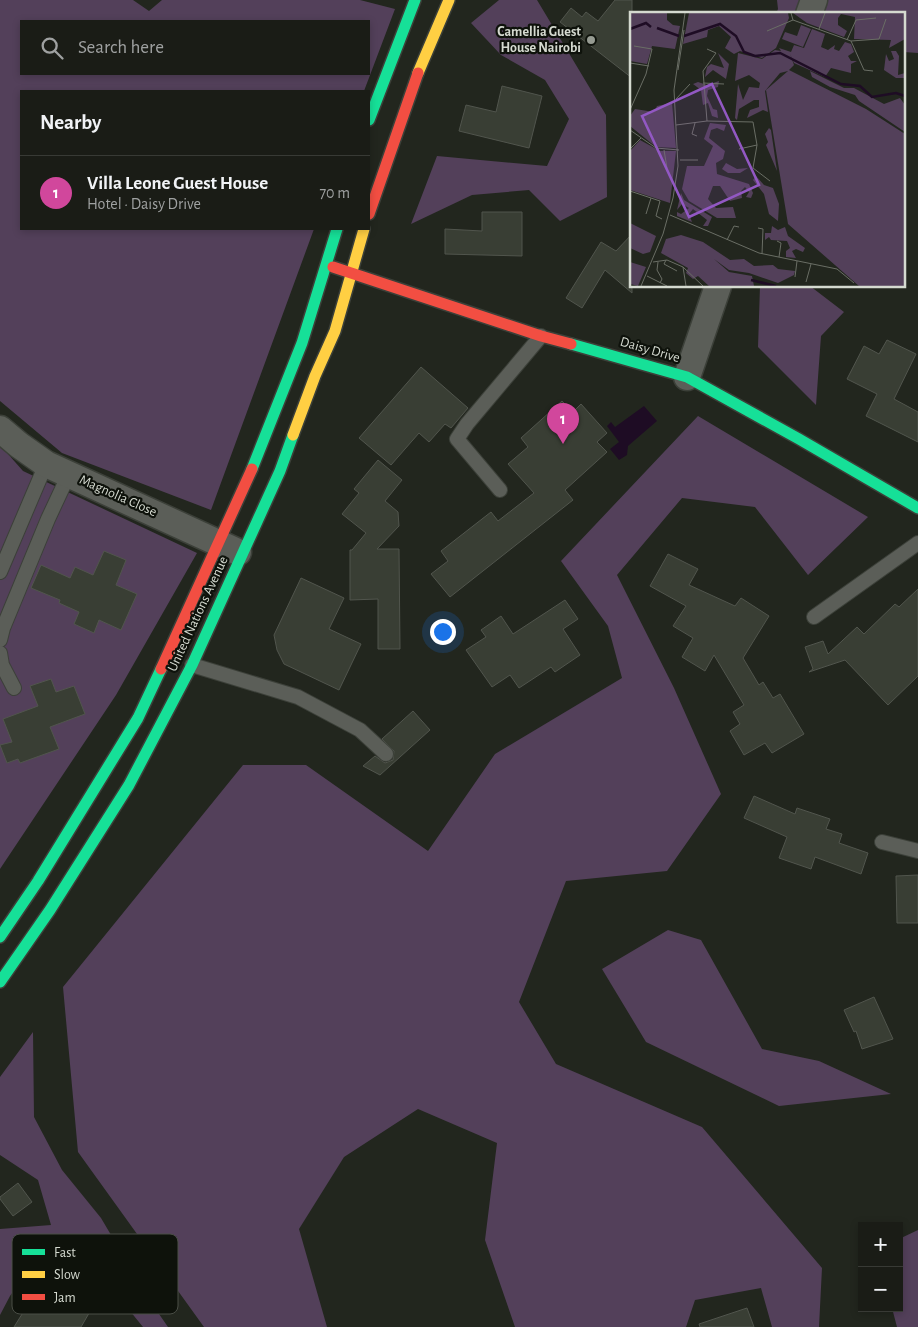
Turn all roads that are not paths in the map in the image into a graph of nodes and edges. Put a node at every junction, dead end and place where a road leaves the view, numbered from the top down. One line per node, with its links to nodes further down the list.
1 (415, 0): 5 (street)
2 (449, 0): 6 (street)
3 (814, 0): 4 (street)
4 (810, 12)
5 (370, 117)
6 (370, 211)
7 (337, 230): 9 (street, United Nations Avenue)
8 (364, 230): 10 (street, United Nations Avenue)
9 (326, 266): 10 (street, Daisy Drive); 18 (street, United Nations Avenue)
10 (351, 272): 12 (street, Daisy Drive); 20 (street, United Nations Avenue)
11 (717, 288): 13 (street)
12 (541, 336): 13 (street, Daisy Drive); 16 (lane)
13 (687, 377): 17 (street, Daisy Drive)
14 (0, 429): 15 (street, Magnolia Close)
15 (58, 469): 18 (street, Magnolia Close); 21 (lane); 23 (lane)
16 (500, 490)
17 (918, 508)
18 (219, 543): 20 (street, Magnolia Close); 30 (street, United Nations Avenue)
19 (918, 543): 22 (lane)
20 (242, 554): 25 (street, United Nations Avenue)
21 (0, 572)
22 (814, 617)
23 (0, 640)
24 (0, 653): 26 (lane)
25 (192, 665): 27 (lane); 31 (street, United Nations Avenue)
26 (14, 688)
27 (386, 754)
28 (882, 842): 29 (lane)
29 (918, 851)
30 (0, 937)
31 (0, 982)

